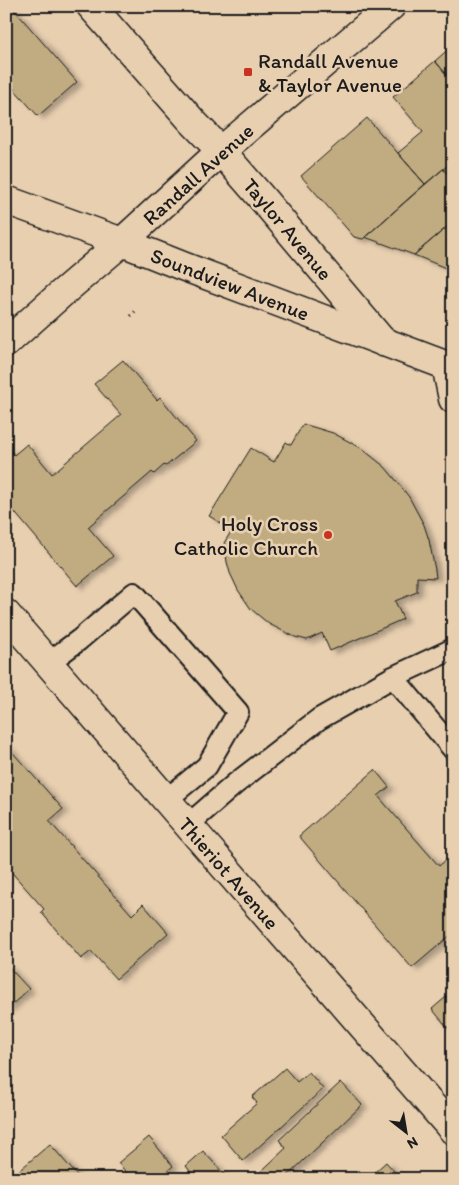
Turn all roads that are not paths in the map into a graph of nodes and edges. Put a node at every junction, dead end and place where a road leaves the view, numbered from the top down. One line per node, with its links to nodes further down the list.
1 (91, 6): 3 (street, Taylor Avenue)
2 (391, 6): 3 (street, Randall Avenue)
3 (221, 151): 5 (street, Randall Avenue); 6 (street, Taylor Avenue)
4 (6, 200): 5 (street, Soundview Avenue)
5 (122, 242): 6 (street, Soundview Avenue); 7 (street, Randall Avenue)
6 (383, 342): 8 (street, Soundview Avenue)
7 (6, 343)
8 (449, 366): 9 (street)
9 (453, 399)
10 (6, 614): 12 (street, Thieriot Avenue)
11 (453, 649): 13 (lane)
12 (48, 663): 15 (street, Thieriot Avenue); 15 (lane)
13 (393, 677): 14 (lane); 16 (lane)
14 (453, 749)
15 (166, 800): 16 (street, Thieriot Avenue)
16 (188, 825): 17 (street, Thieriot Avenue)
17 (453, 1130)

